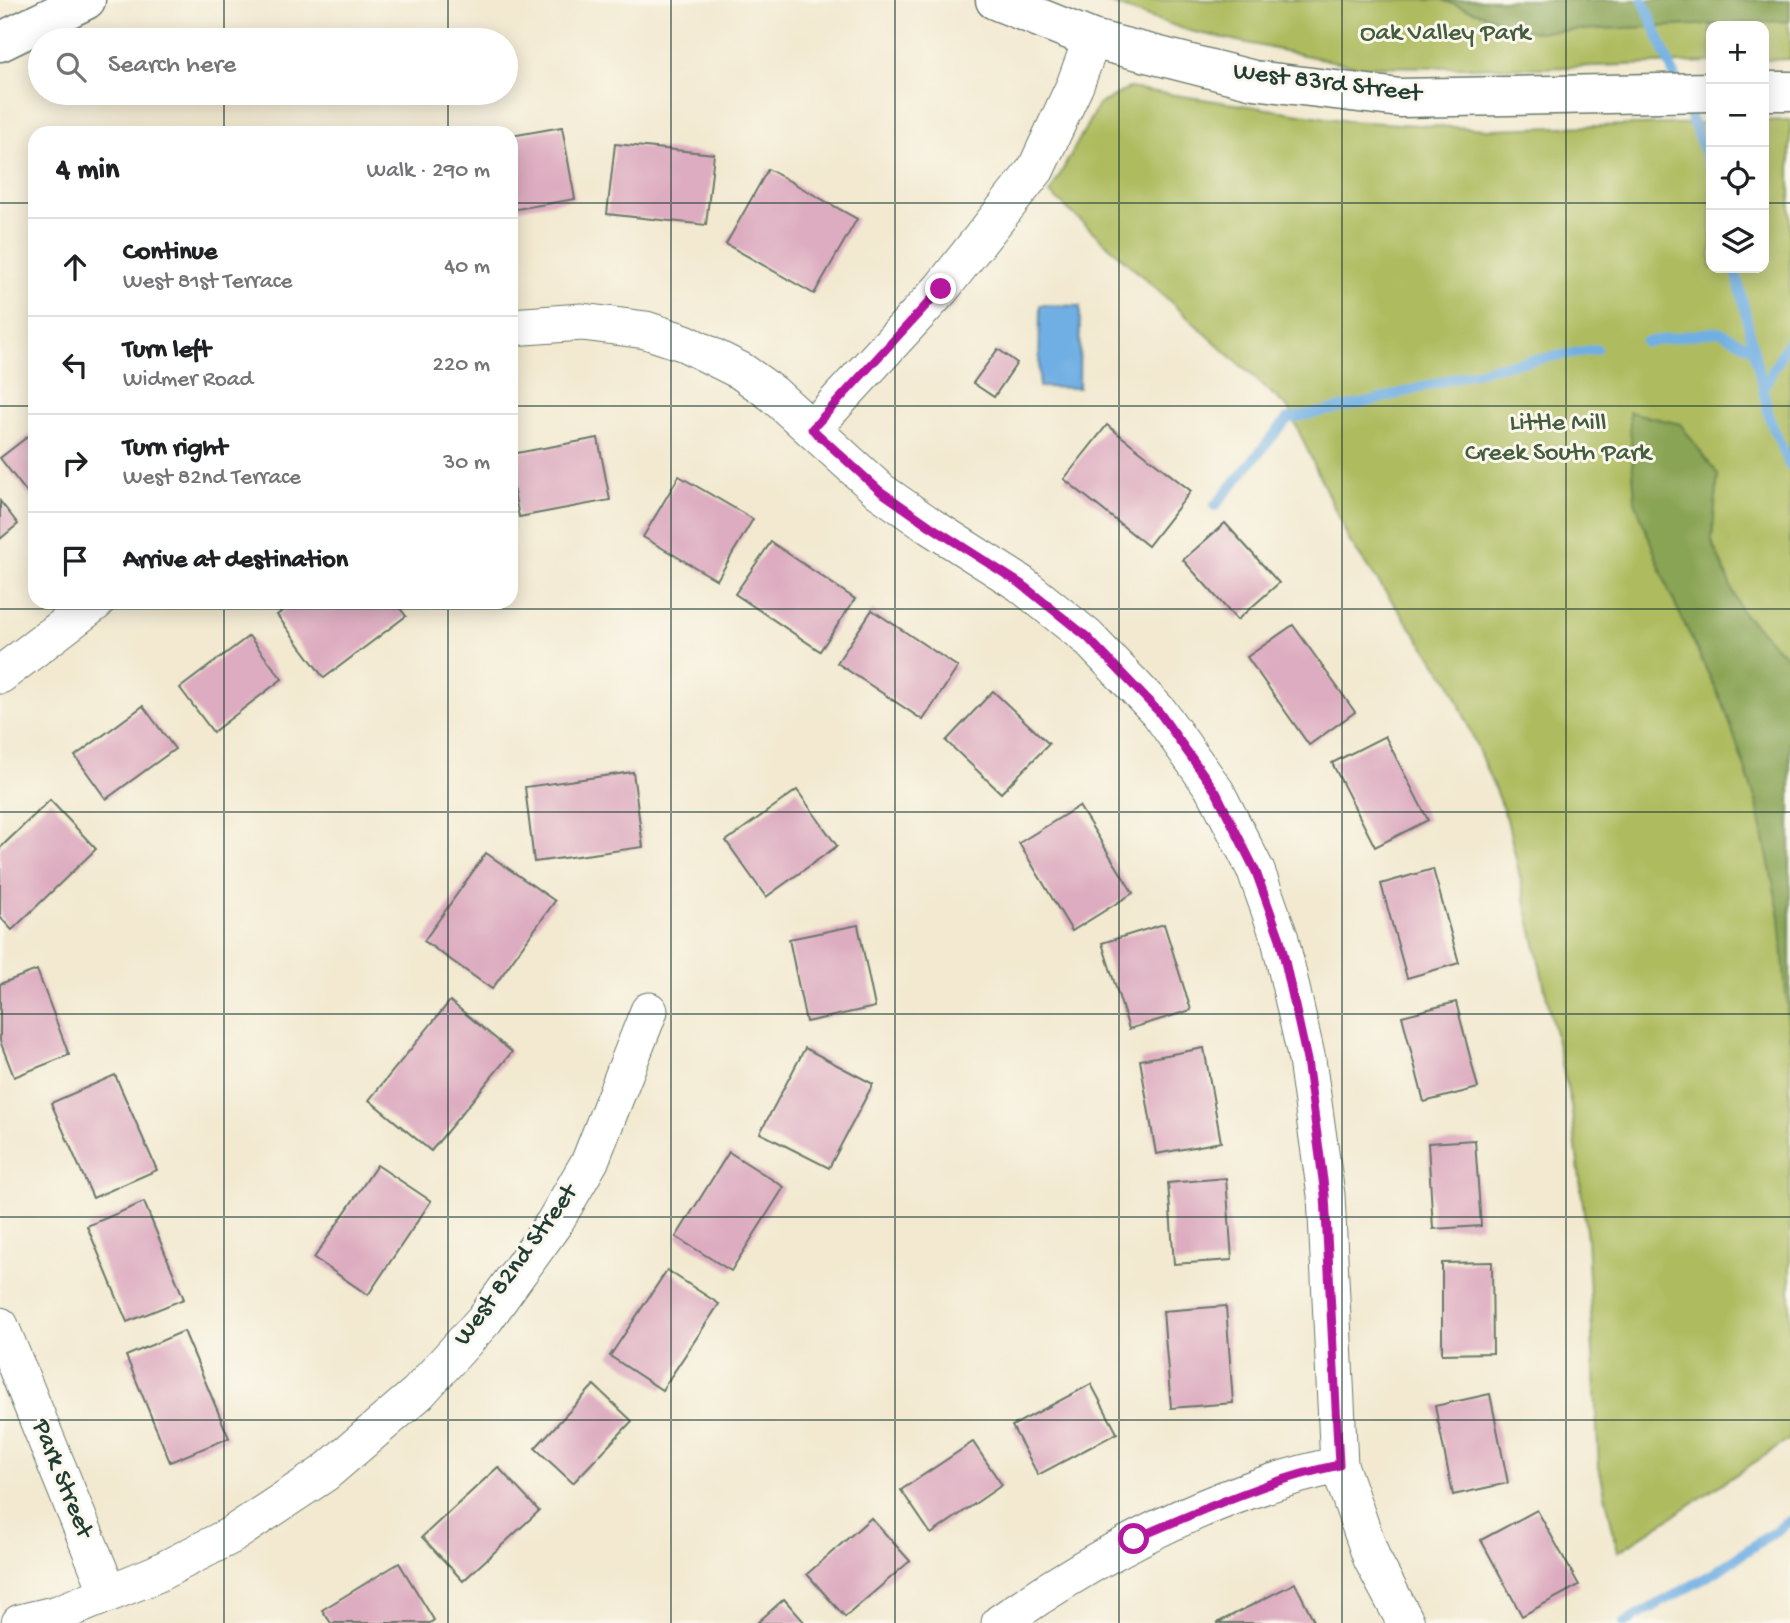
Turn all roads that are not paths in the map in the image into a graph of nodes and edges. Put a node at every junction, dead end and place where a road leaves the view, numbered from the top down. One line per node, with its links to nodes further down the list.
1 (86, 0): 4 (street)
2 (995, 0): 5 (street, West 83rd Street)
3 (28, 28): 6 (street)
4 (29, 28)
5 (1091, 39): 9 (street, West 83rd Street); 11 (street)
6 (0, 42)
7 (1769, 91): 8 (street)
8 (1790, 91)
9 (1706, 92)
10 (518, 327): 11 (street)
11 (812, 429): 16 (street)
12 (87, 609): 13 (street)
13 (0, 676)
14 (649, 1011): 17 (street, West 82nd Street)
15 (0, 1326): 17 (street, Park Street)
16 (1339, 1465): 19 (street); 20 (street)
17 (108, 1592): 18 (street, West 82nd Street)
18 (20, 1623)
19 (1000, 1623)
20 (1406, 1623)

